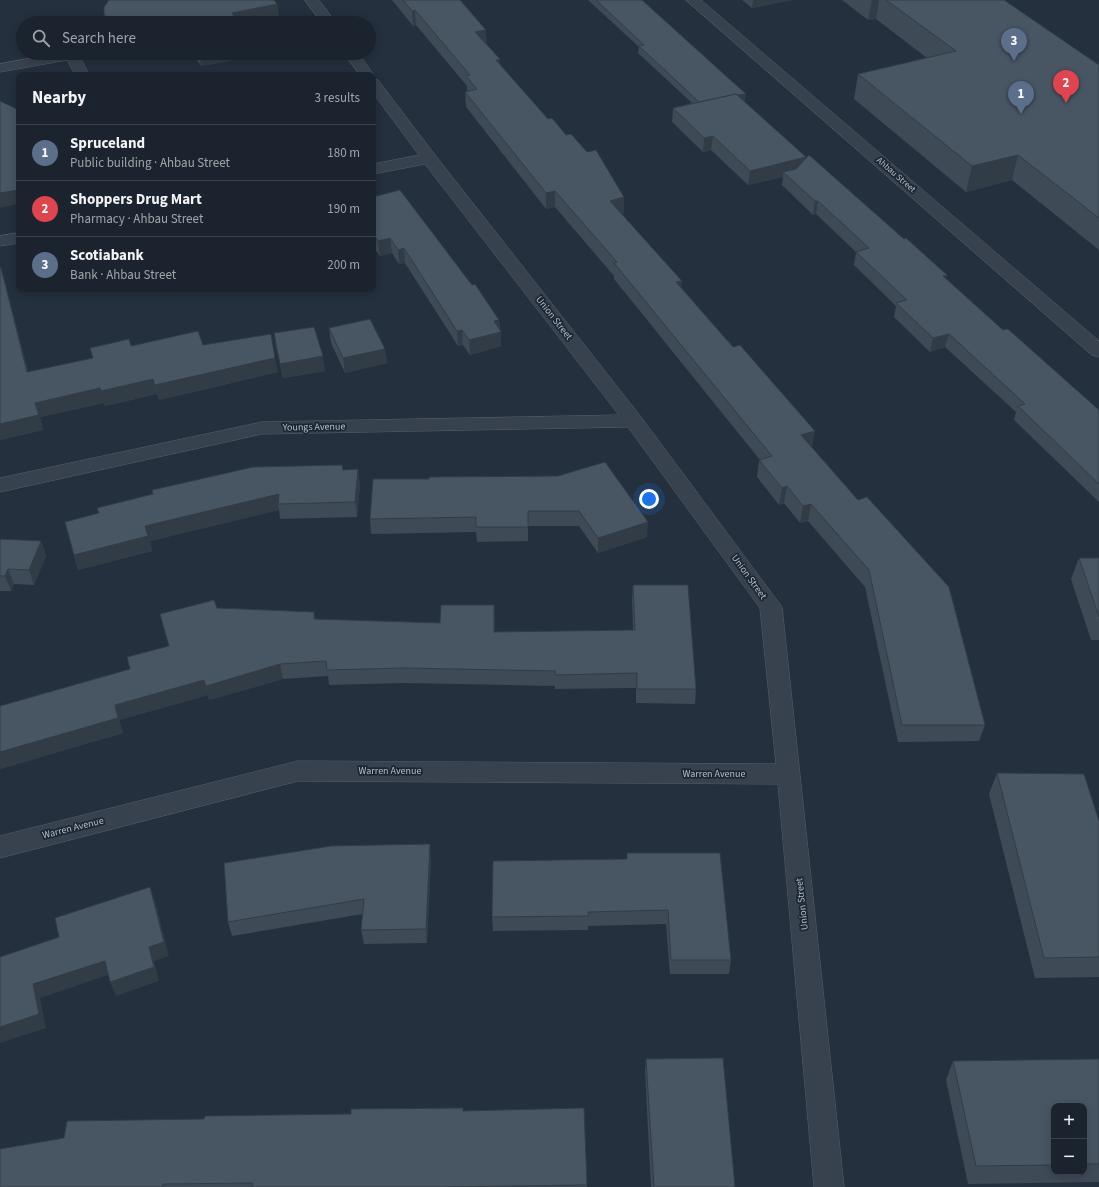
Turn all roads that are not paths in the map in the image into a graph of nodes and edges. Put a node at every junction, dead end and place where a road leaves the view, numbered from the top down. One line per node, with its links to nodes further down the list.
1 (312, 0): 3 (street)
2 (693, 0): 15 (street, Ahbau Street)
3 (324, 16)
4 (41, 60): 7 (street)
5 (75, 60): 8 (street)
6 (356, 60): 9 (street)
7 (0, 68)
8 (81, 72)
9 (365, 72)
10 (376, 86): 11 (street, Union Street)
11 (429, 158): 12 (street); 16 (street, Union Street)
12 (376, 168)
13 (16, 238): 14 (street)
14 (0, 241)
15 (1099, 351)
16 (634, 421): 17 (street, Youngs Avenue); 18 (street, Union Street)
17 (0, 485)
18 (789, 774): 19 (street, Warren Avenue); 20 (street, Union Street)
19 (0, 847)
20 (830, 1187)

